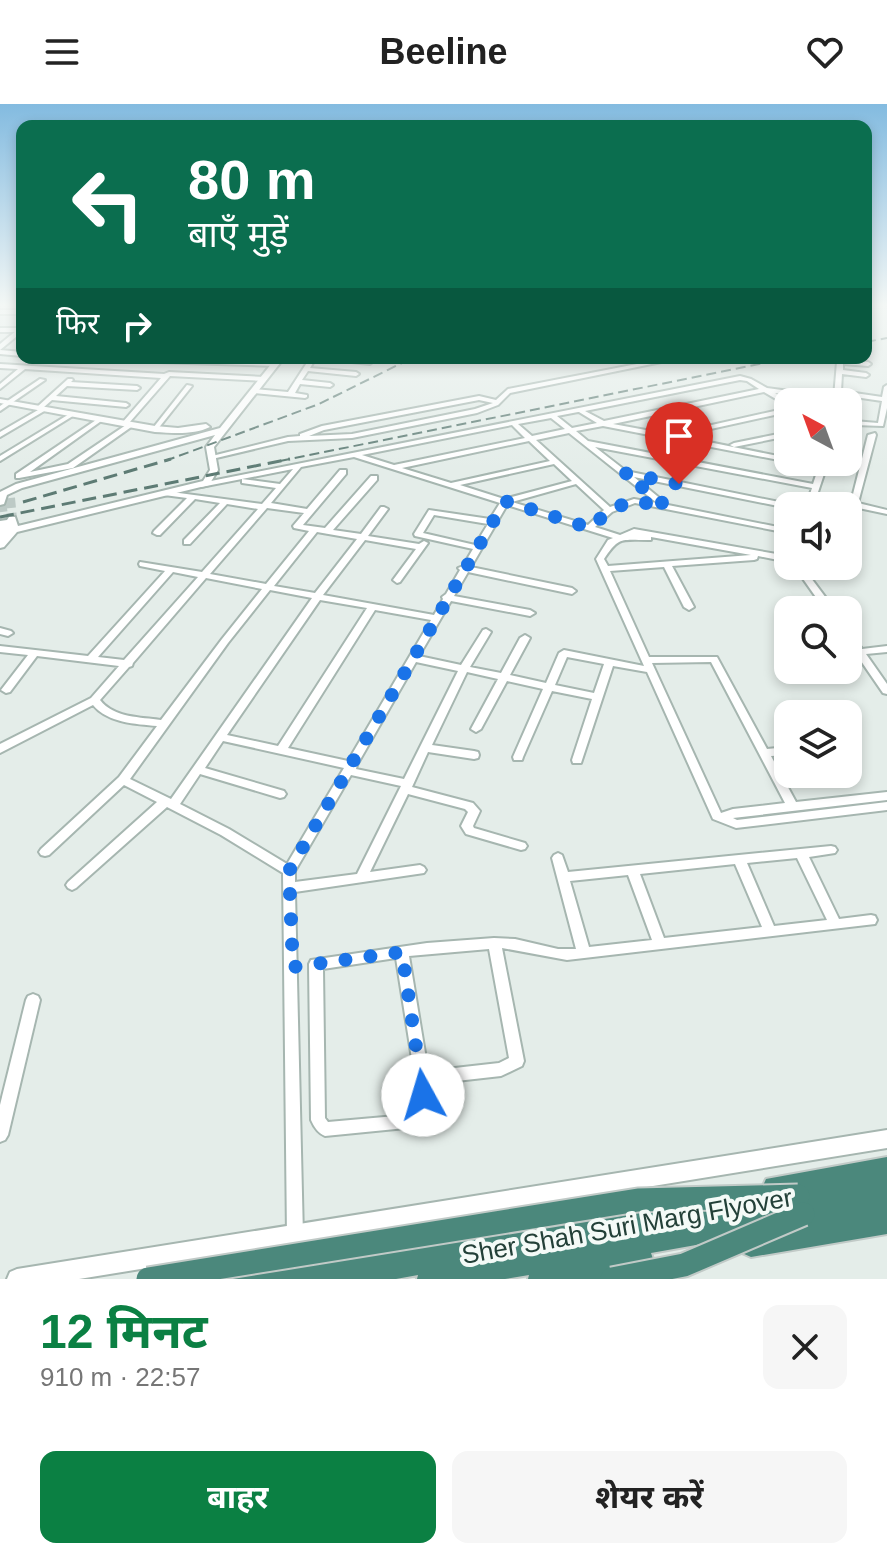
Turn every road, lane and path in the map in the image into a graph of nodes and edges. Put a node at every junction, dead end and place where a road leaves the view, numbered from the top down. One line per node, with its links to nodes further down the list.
1 (177, 364): 14 (street)
2 (276, 364): 16 (street)
3 (309, 364): 9 (street)
4 (339, 364): 11 (street)
5 (647, 364): 36 (street)
6 (842, 364): 12 (street)
7 (0, 366): 8 (street)
8 (24, 367): 10 (street); 22 (street)
9 (306, 369): 11 (street); 18 (street)
10 (88, 371): 14 (street); 19 (street)
11 (335, 372): 13 (street)
12 (841, 372): 15 (street); 24 (street)
13 (356, 374)
14 (168, 375): 16 (street); 46 (street)
15 (866, 375)
16 (264, 379): 27 (street)
17 (42, 380): 35 (street)
18 (298, 382): 20 (street); 29 (street)
19 (67, 384): 23 (street); 32 (street)
20 (330, 385)
21 (189, 386): 50 (street)
22 (0, 387)
23 (137, 388)
24 (839, 388)
25 (887, 388): 34 (street)
26 (765, 390): 28 (street); 31 (street); 40 (street); 47 (street)
27 (254, 391): 29 (street); 51 (street)
28 (774, 391)
29 (290, 395): 30 (street)
30 (305, 396)
31 (774, 397)
32 (51, 398): 37 (street); 38 (street)
33 (862, 399): 34 (street)
34 (885, 399): 45 (street)
35 (5, 402): 38 (street); 39 (street)
36 (498, 402): 57 (street); 57 (street)
37 (126, 405)
38 (41, 408): 42 (street); 53 (street)
39 (0, 409)
40 (581, 411): 43 (street); 47 (street)
41 (774, 411): 55 (street)
42 (73, 414): 44 (street); 64 (street)
43 (554, 417): 49 (street); 52 (street)
44 (101, 419): 46 (street); 46 (street)
45 (884, 423): 48 (street)
46 (129, 424): 50 (street)
47 (604, 424): 52 (street); 55 (street)
48 (862, 424)
49 (515, 425): 58 (street); 61 (street)
50 (155, 429): 51 (street)
51 (224, 429): 62 (street); 81 (street)
52 (572, 430): 58 (street); 59 (street)
53 (0, 435)
54 (872, 435): 78 (street)
55 (670, 437): 60 (street)
56 (774, 437): 60 (street)
57 (298, 439): 62 (street)
58 (531, 440): 65 (street); 66 (street)
59 (588, 443): 69 (street); 77 (street)
60 (728, 446): 63 (street)
61 (355, 456): 66 (street); 67 (street)
62 (212, 457): 74 (street)
63 (774, 457)
64 (0, 459)
65 (554, 462): 73 (street); 75 (street)
66 (395, 467): 75 (street)
67 (298, 468): 72 (street); 76 (street)
68 (343, 472): 90 (street)
69 (624, 473): 84 (street); 86 (street)
70 (819, 476): 77 (street)
71 (374, 478): 97 (street)
72 (236, 479): 74 (street); 76 (street)
73 (576, 482): 83 (street); 89 (street)
74 (201, 485): 79 (street)
75 (449, 485): 83 (street)
76 (282, 487): 85 (street)
77 (815, 492)
78 (857, 492)
79 (167, 493): 80 (street); 93 (street)
80 (193, 497): 82 (street); 98 (street)
81 (5, 500)
82 (226, 501): 85 (street); 102 (street)
83 (505, 501): 92 (street); 94 (street)
84 (774, 503)
85 (265, 506): 90 (street); 113 (street)
86 (666, 506): 89 (street); 95 (street)
87 (862, 507): 91 (street)
88 (384, 509): 100 (street)
89 (609, 510): 94 (street)
90 (307, 511): 96 (street)
91 (887, 512)
92 (491, 522): 101 (street); 105 (street)
93 (7, 527): 103 (street)
94 (590, 528): 99 (street)
95 (774, 528)
96 (314, 530): 97 (street); 115 (street)
97 (327, 531): 100 (street)
98 (157, 533)
99 (618, 537): 106 (street); 112 (street)
100 (363, 538): 104 (street); 117 (street)
101 (427, 538): 104 (street); 105 (street)
102 (187, 542)
103 (0, 545)
104 (421, 547): 114 (street)
105 (475, 547): 110 (street)
106 (766, 555): 107 (street); 109 (street)
107 (774, 556)
108 (143, 564): 111 (street)
109 (667, 565): 112 (street); 120 (street)
110 (462, 568): 116 (street); 118 (street)
111 (171, 569): 113 (street); 130 (street)
112 (605, 569): 134 (street)
113 (204, 575): 115 (street); 133 (street)
114 (397, 580)
115 (267, 586): 117 (street); 142 (street)
116 (572, 591)
117 (318, 596): 119 (street); 144 (street)
118 (446, 597): 121 (street); 122 (street)
119 (372, 607): 122 (street); 147 (street)
120 (689, 607)
121 (530, 613)
122 (434, 618): 131 (street)
123 (486, 632): 135 (street)
124 (525, 638): 136 (street)
125 (0, 649): 128 (street)
126 (887, 649): 127 (street)
127 (862, 652)
128 (34, 654): 130 (street); 138 (street)
129 (862, 655): 139 (street)
130 (92, 658): 133 (street)
131 (413, 658): 135 (street); 153 (street)
132 (610, 661): 134 (street); 137 (street); 140 (street)
133 (129, 664): 141 (street)
134 (648, 665): 149 (street); 162 (street)
135 (464, 668): 136 (street); 145 (street)
136 (504, 677): 137 (street); 143 (street)
137 (548, 687): 140 (street); 151 (street)
138 (6, 690)
139 (887, 691)
140 (598, 697): 152 (street)
141 (95, 700): 142 (street); 146 (street)
142 (164, 724): 155 (street)
143 (476, 729)
144 (221, 737): 147 (street); 154 (street)
145 (425, 748): 150 (street); 156 (street)
146 (0, 749)
147 (281, 750): 153 (street)
148 (774, 752): 149 (street)
149 (765, 753): 161 (street)
150 (474, 755)
151 (518, 757)
152 (577, 760)
153 (350, 768): 156 (street); 171 (street)
154 (200, 770): 157 (street); 159 (street)
155 (123, 780): 159 (street); 165 (street)
156 (406, 786): 163 (street); 172 (street)
157 (280, 794)
158 (887, 796): 161 (street)
159 (169, 803): 171 (street); 174 (street)
160 (887, 806): 162 (street)
161 (793, 807): 162 (street)
162 (723, 819)
163 (521, 846)
164 (831, 850): 166 (street)
165 (45, 852)
166 (801, 853): 168 (street); 177 (street)
167 (558, 858): 173 (street)
168 (739, 859): 170 (street); 178 (street)
169 (420, 870): 172 (street)
170 (632, 870): 173 (street); 180 (street)
171 (289, 871): 175 (street)
172 (362, 877): 175 (street)
173 (565, 877): 182 (street)
174 (72, 885)
175 (290, 888): 184 (street)
176 (871, 920): 177 (street)
177 (835, 923): 178 (street)
178 (770, 931): 180 (street)
179 (494, 943): 181 (street); 182 (street); 186 (street)
180 (660, 944): 182 (street)
181 (402, 952): 183 (street); 186 (street)
182 (584, 953)
183 (316, 964): 184 (street); 186 (street)
184 (293, 967): 194 (street)
185 (33, 1000): 187 (street)
186 (422, 1078)
187 (0, 1135)
188 (887, 1139): 194 (street)
189 (887, 1169): 195 (highway)
190 (887, 1181): 192 (highway, Sher Shah Suri Marg Flyover)
191 (887, 1199): 192 (highway, Sher Shah Suri Marg Flyover)
192 (800, 1205): 197 (highway, bridge); 199 (highway, Sher Shah Suri Marg Flyover, bridge); 200 (highway, Sher Shah Suri Marg Flyover, bridge); 202 (highway, bridge)
193 (887, 1221): 201 (highway)
194 (295, 1235): 195 (street); 196 (street)
195 (295, 1273): 198 (highway)
196 (17, 1279)
197 (148, 1279)
198 (225, 1279)
199 (320, 1279)
200 (430, 1279)
201 (541, 1279)
202 (612, 1279)

